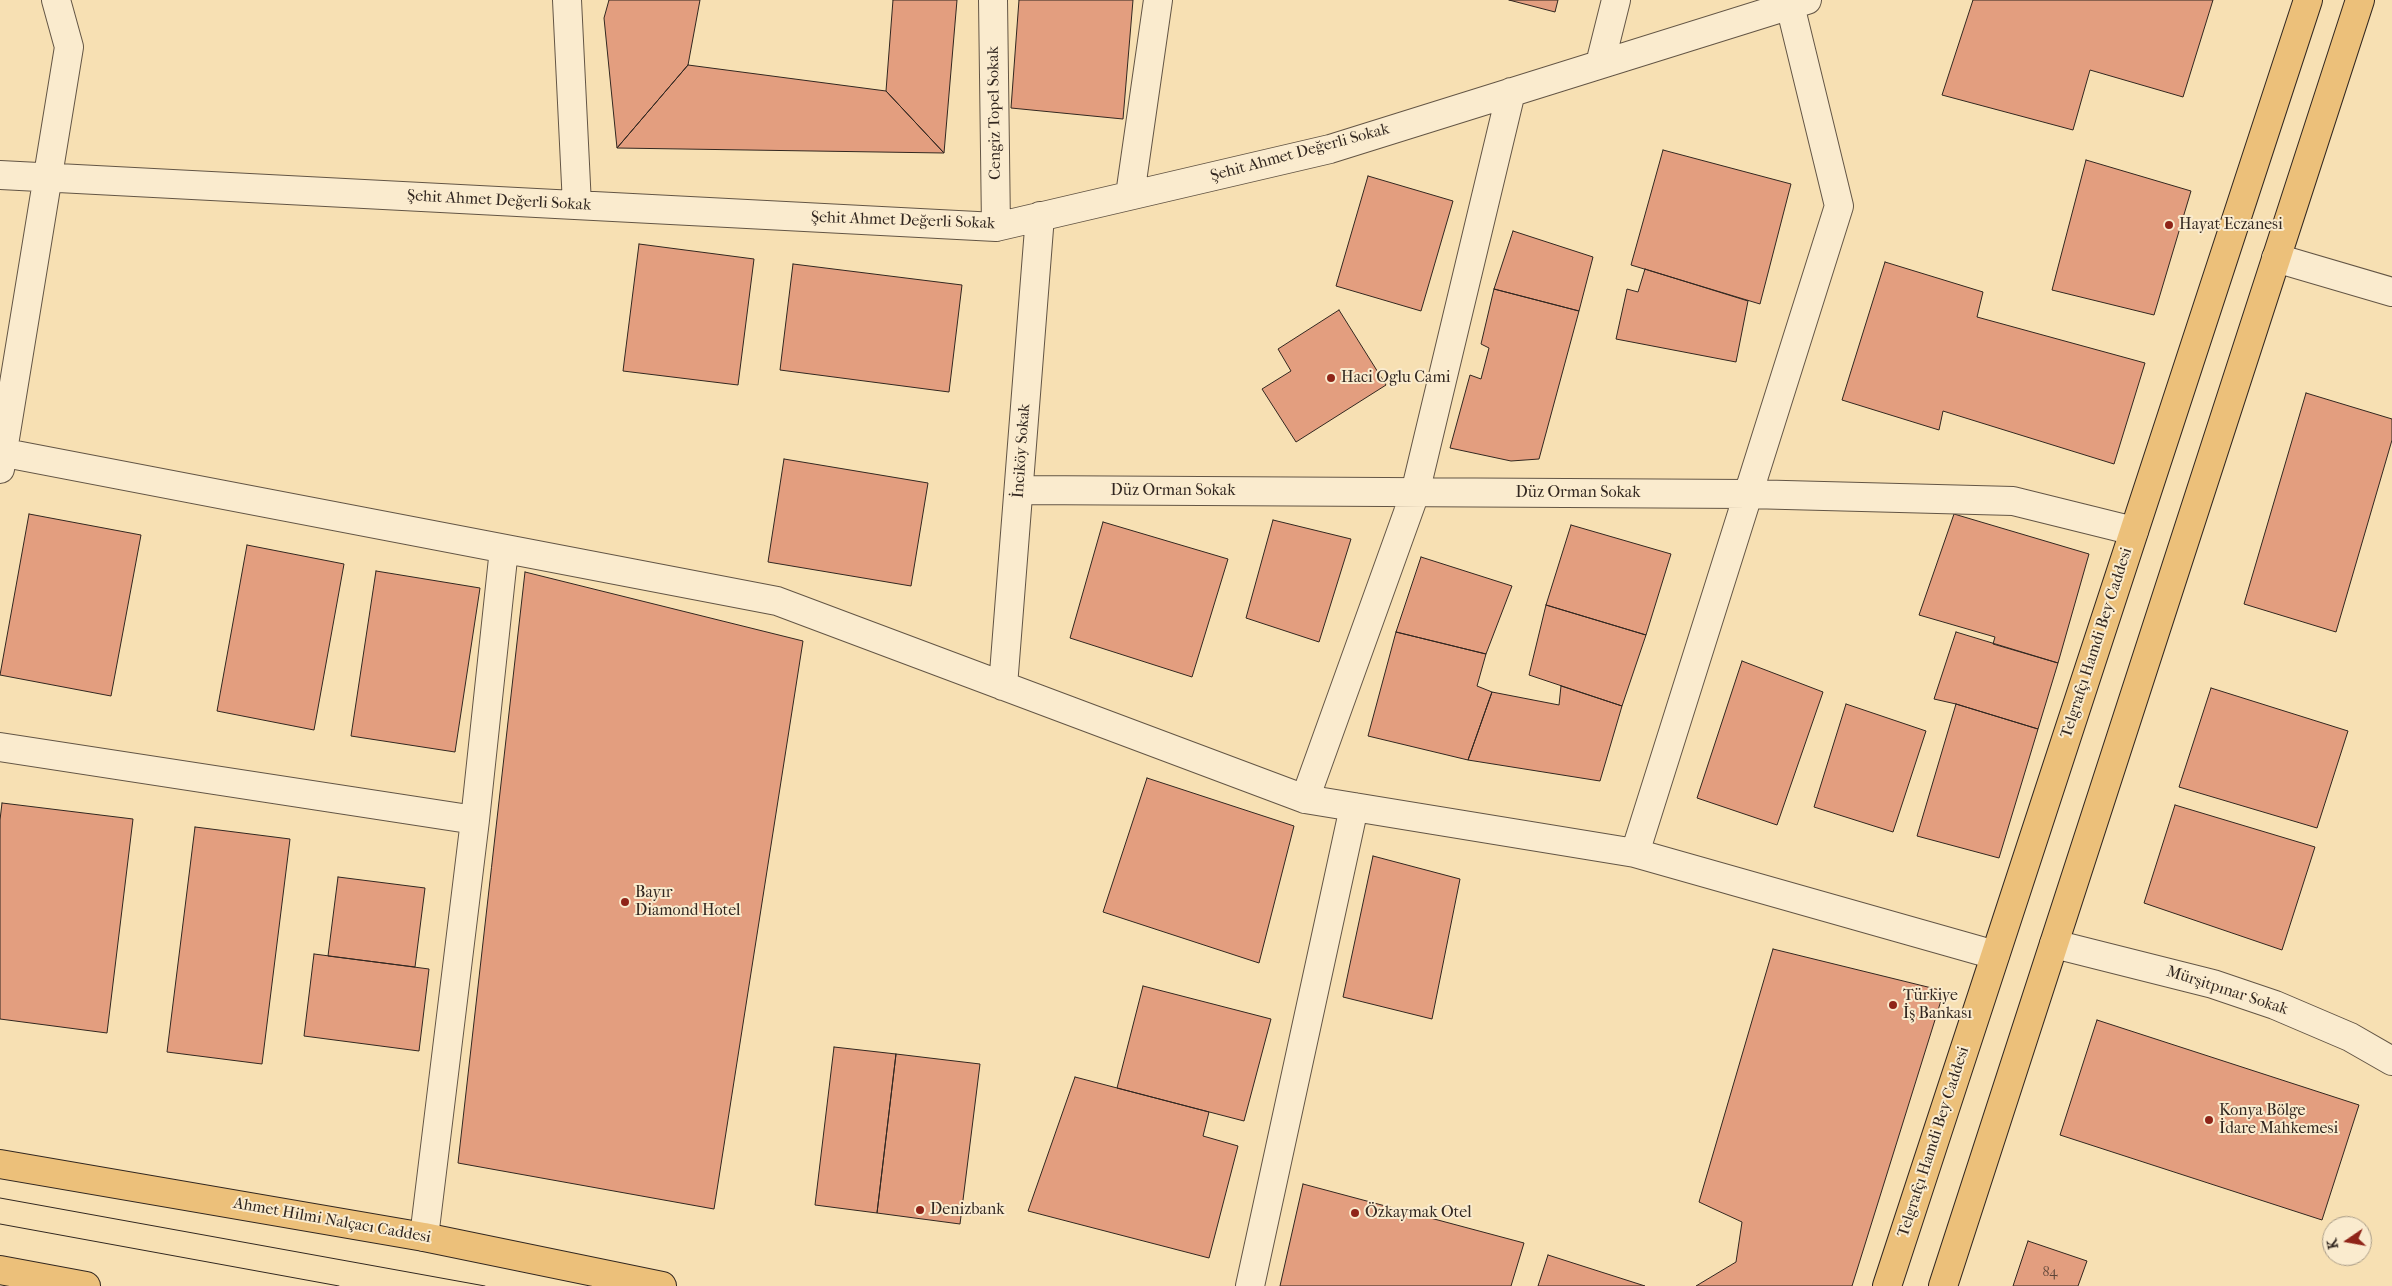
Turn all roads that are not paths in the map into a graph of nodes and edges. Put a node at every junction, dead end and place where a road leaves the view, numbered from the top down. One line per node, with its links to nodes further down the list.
1 (56, 0): 12 (street)
2 (567, 0): 14 (street)
3 (993, 0): 16 (street, Cengiz Topel Sokak)
4 (1158, 0): 13 (street)
5 (1616, 0): 9 (street)
6 (2308, 0): 23 (main road, Telgrafçı Hamdi Bey Caddesi)
7 (2360, 0): 17 (main road)
8 (1798, 2): 9 (street, Şehit Ahmet Değerli Sokak); 22 (street)
9 (1600, 64): 10 (street, Şehit Ahmet Değerli Sokak)
10 (1511, 92): 13 (street, Şehit Ahmet Değerli Sokak); 21 (street)
11 (0, 175): 12 (street, Şehit Ahmet Değerli Sokak)
12 (48, 178): 14 (street, Şehit Ahmet Değerli Sokak); 19 (street)
13 (1130, 195): 15 (street, Şehit Ahmet Değerli Sokak)
14 (578, 205): 16 (street, Şehit Ahmet Değerli Sokak)
15 (1040, 216): 16 (street, Şehit Ahmet Değerli Sokak); 20 (street, İnciköy Sokak)
16 (996, 227)
17 (2276, 258): 18 (street); 31 (main road)
18 (2392, 292)
19 (1, 458): 24 (street)
20 (1019, 490): 21 (street, Düz Orman Sokak); 25 (street, İnciköy Sokak)
21 (1415, 493): 22 (street, Düz Orman Sokak); 27 (street)
22 (1748, 494): 23 (street, Düz Orman Sokak); 30 (street)
23 (2134, 531): 32 (main road, Telgrafçı Hamdi Bey Caddesi)
24 (504, 549): 25 (street); 29 (street)
25 (1003, 686): 27 (street)
26 (0, 747): 29 (street)
27 (1305, 798): 28 (street)
28 (1354, 807): 30 (street); 39 (street)
29 (475, 820): 35 (street)
30 (1635, 853): 32 (street)
31 (2054, 944): 33 (street, Mürşitpınar Sokak); 41 (main road)
32 (1995, 955): 40 (main road, Telgrafçı Hamdi Bey Caddesi)
33 (2392, 1061)
34 (0, 1164): 35 (main road, Ahmet Hilmi Nalçacı Caddesi)
35 (424, 1237): 38 (main road, Ahmet Hilmi Nalçacı Caddesi)
36 (0, 1270): 37 (main road)
37 (86, 1286)
38 (662, 1286)
39 (1250, 1286)
40 (1887, 1286)
41 (1943, 1286)

